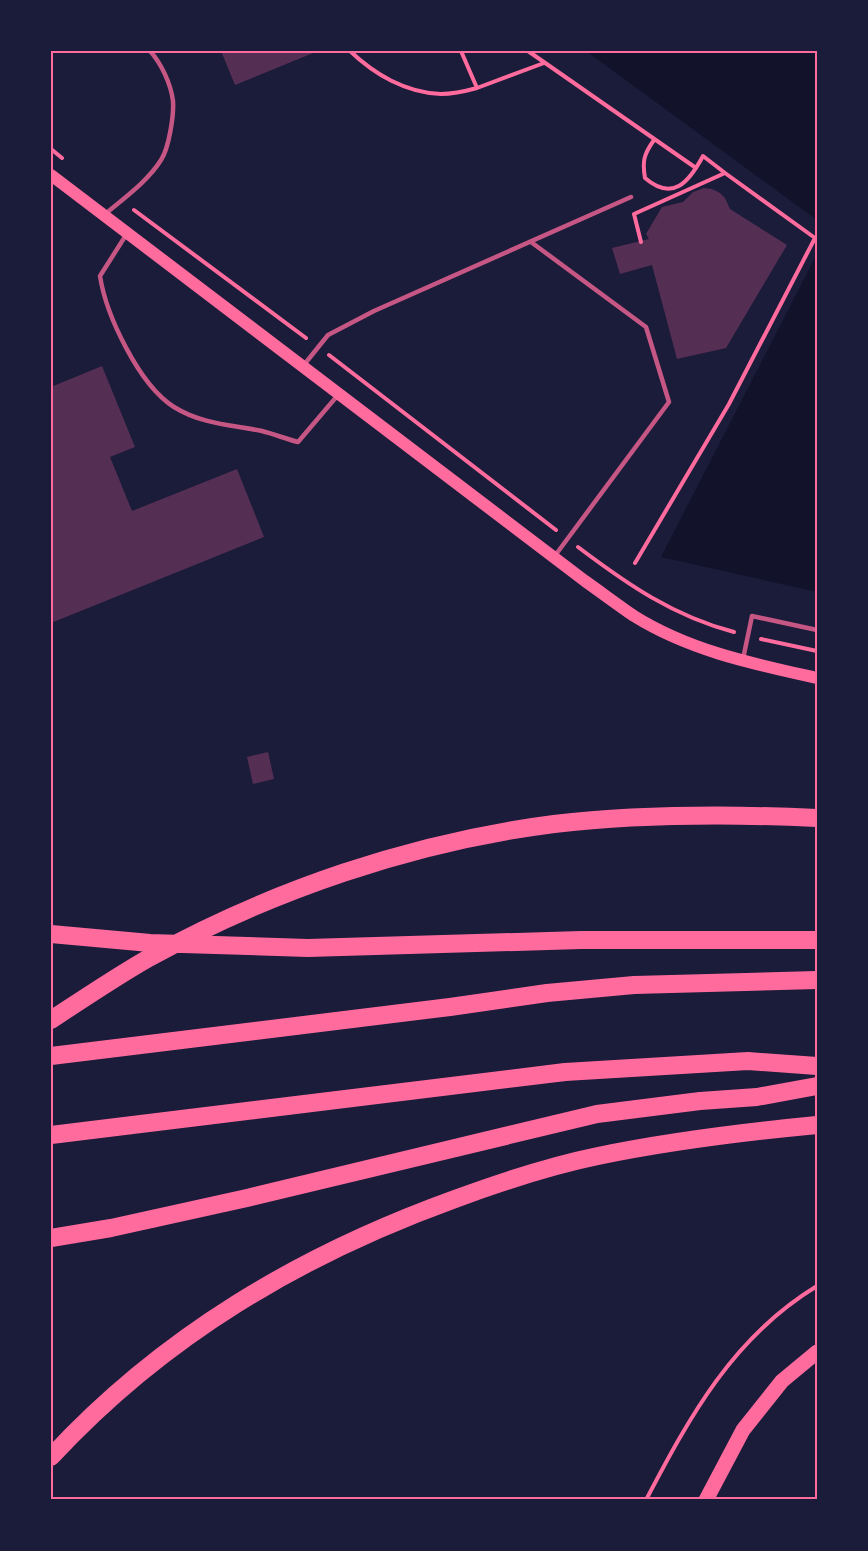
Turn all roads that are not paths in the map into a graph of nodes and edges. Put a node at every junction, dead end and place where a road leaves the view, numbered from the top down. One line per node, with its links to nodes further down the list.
1 (150, 51): 4 (lane)
2 (51, 175): 4 (main road)
3 (631, 197): 6 (lane)
4 (104, 214): 5 (main road)
5 (127, 232): 7 (main road); 8 (lane)
6 (531, 242): 7 (lane); 9 (lane)
7 (303, 366): 8 (main road)
8 (339, 394): 9 (main road)
9 (554, 557): 11 (main road)
10 (817, 630): 11 (lane)
11 (743, 662): 12 (main road)
12 (817, 678)
13 (817, 818): 17 (highway)
14 (51, 934): 15 (highway)
15 (817, 940)
16 (817, 980): 18 (highway)
17 (51, 1020)
18 (51, 1056)
19 (817, 1066): 22 (highway)
20 (817, 1086): 23 (highway)
21 (817, 1125): 25 (highway)
22 (51, 1136)
23 (51, 1238)
24 (817, 1352): 26 (main road)
25 (51, 1457)
26 (706, 1500)

